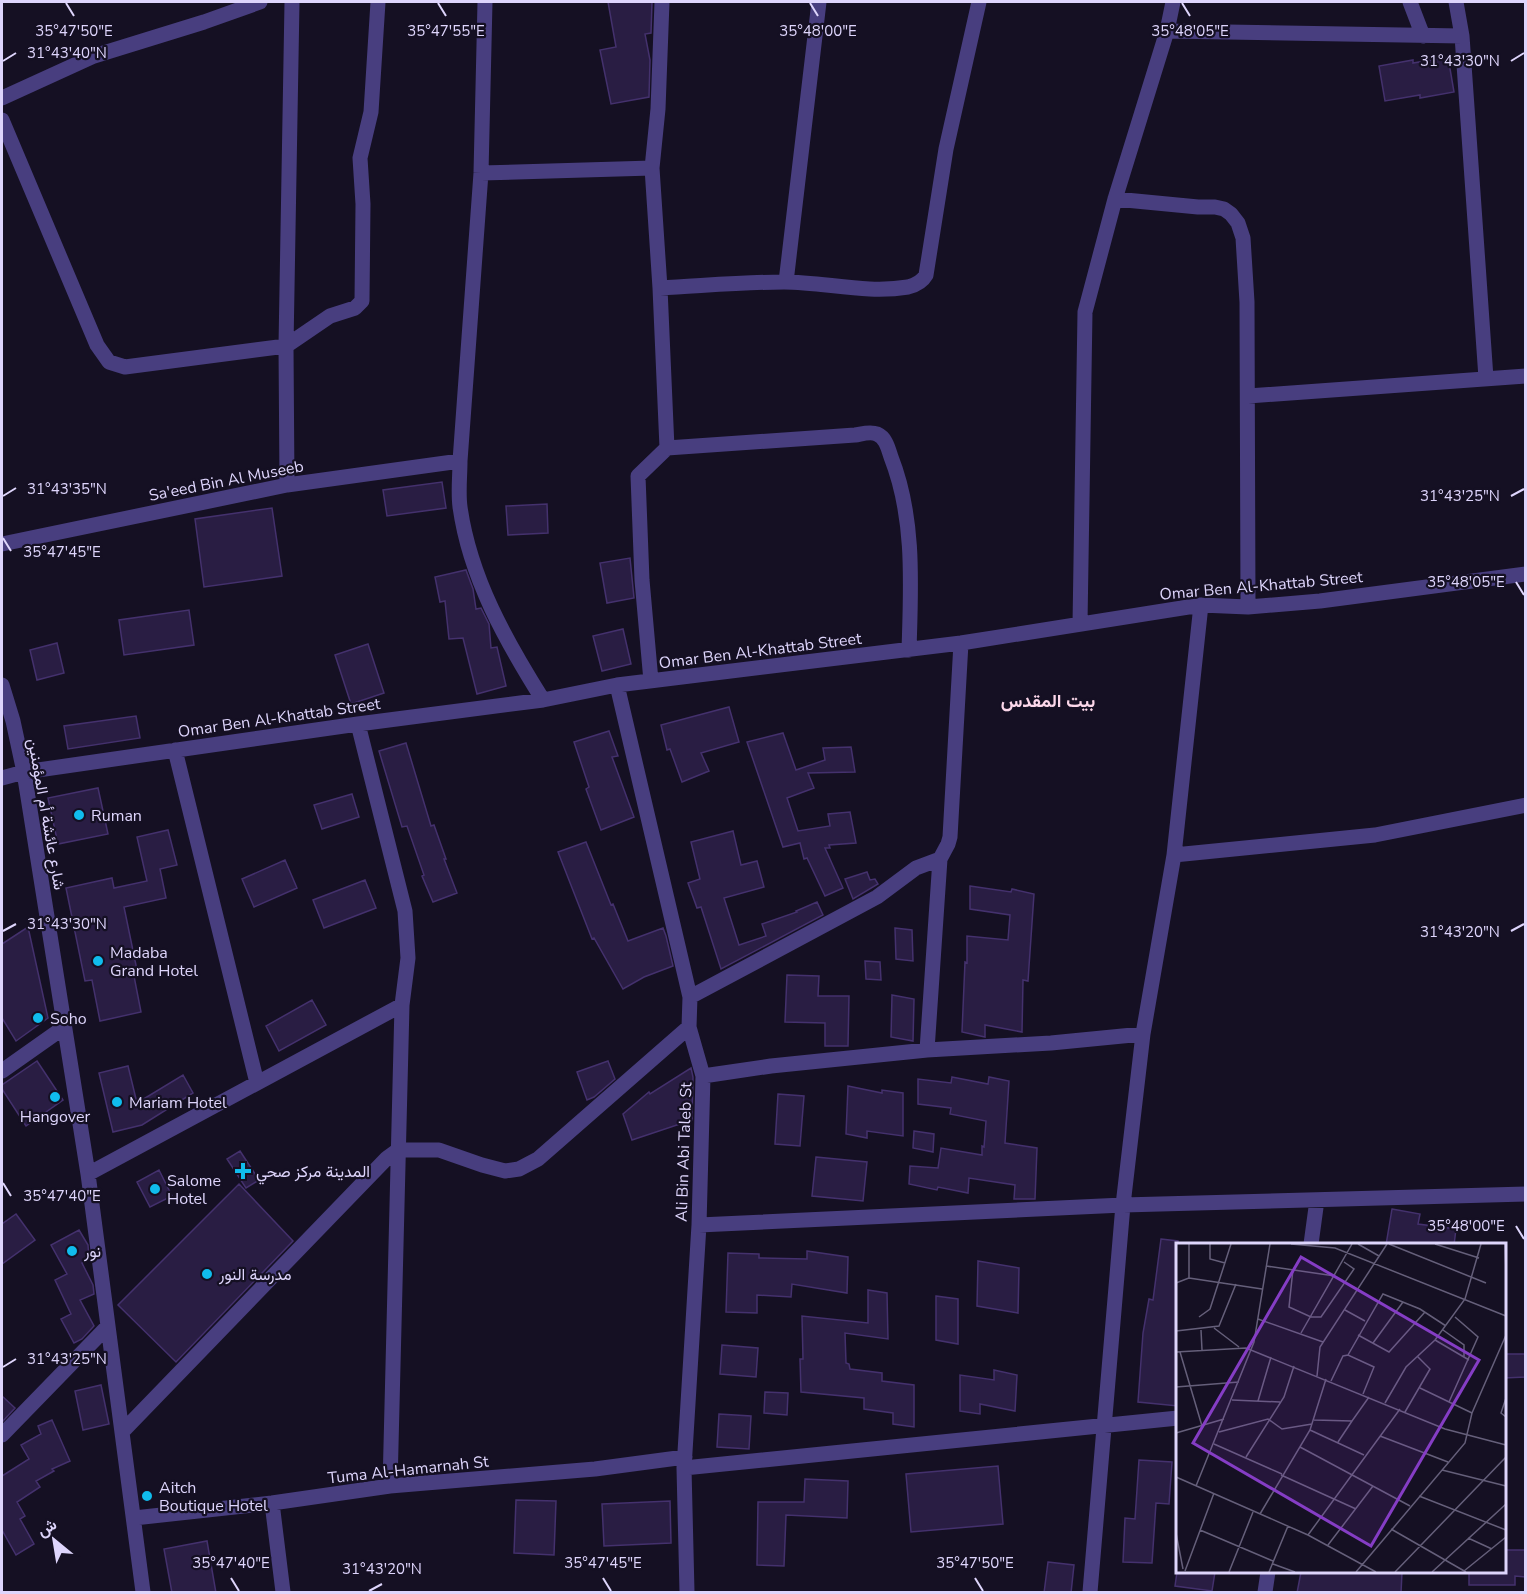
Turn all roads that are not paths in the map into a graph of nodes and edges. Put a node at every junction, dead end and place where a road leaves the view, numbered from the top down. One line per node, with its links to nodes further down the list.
1 (260, 2): 14 (street)
2 (292, 2): 21 (street)
3 (378, 2): 21 (street)
4 (485, 2): 17 (street)
5 (662, 2): 16 (street)
6 (819, 2): 19 (street)
7 (980, 2): 19 (street)
8 (1173, 2): 11 (street)
9 (1410, 2): 12 (street)
10 (1456, 2): 13 (street)
11 (1167, 31): 12 (street); 18 (street)
12 (1423, 36): 13 (street)
13 (1462, 36): 23 (street)
14 (2, 98)
15 (2, 120): 21 (street)
16 (652, 168): 17 (street); 20 (street)
17 (481, 173): 26 (street)
18 (1115, 199): 24 (street); 32 (street)
19 (786, 282): 20 (street)
20 (660, 288): 25 (street)
21 (286, 346): 27 (street)
22 (1526, 376): 23 (street)
23 (1486, 378): 24 (street)
24 (1248, 396): 31 (street)
25 (666, 448): 34 (street); 35 (street)
26 (460, 461): 27 (street, Sa'eed Bin Al Museeb); 38 (street)
27 (287, 485): 28 (street, Sa'eed Bin Al Museeb)
28 (2, 544)
29 (1526, 574): 31 (street, Omar Ben Al-Khattab Street)
30 (1201, 605): 31 (street, Omar Ben Al-Khattab Street); 32 (street, Omar Ben Al-Khattab Street); 44 (street)
31 (1248, 607)
32 (1080, 624): 33 (street, Omar Ben Al-Khattab Street)
33 (961, 643): 34 (street, Omar Ben Al-Khattab Street); 45 (street)
34 (909, 650): 35 (street, Omar Ben Al-Khattab Street)
35 (651, 681): 37 (street, Omar Ben Al-Khattab Street)
36 (2, 685): 41 (street, شارع عائشة أم المؤمنين)
37 (617, 685): 38 (street, Omar Ben Al-Khattab Street); 46 (street, Ali Bin Abi Taleb St)
38 (543, 700): 39 (street, Omar Ben Al-Khattab Street)
39 (358, 724): 40 (street, Omar Ben Al-Khattab Street); 47 (street)
40 (175, 750): 41 (street, Omar Ben Al-Khattab Street); 54 (street)
41 (24, 772): 42 (street, Omar Ben Al-Khattab Street); 49 (street, شارع عائشة أم المؤمنين)
42 (2, 778)
43 (1526, 805): 44 (street)
44 (1174, 855): 50 (street)
45 (940, 859): 46 (street); 51 (street)
46 (690, 997): 48 (street, Ali Bin Abi Taleb St)
47 (402, 1005): 54 (street); 55 (street)
48 (689, 1027): 53 (street, Ali Bin Abi Taleb St); 55 (street)
49 (63, 1028): 52 (street); 56 (street, شارع عائشة أم المؤمنين)
50 (1143, 1034): 51 (street); 59 (street)
51 (927, 1050): 53 (street)
52 (2, 1071)
53 (703, 1076): 60 (street, Ali Bin Abi Taleb St)
54 (257, 1083): 56 (street)
55 (398, 1150): 65 (street); 68 (street)
56 (88, 1174): 62 (street, شارع عائشة أم المؤمنين)
57 (1526, 1194): 58 (street)
58 (1317, 1200): 59 (street); 61 (street)
59 (1124, 1205): 60 (street); 64 (street)
60 (699, 1225): 67 (street, Ali Bin Abi Taleb St)
61 (1311, 1243)
62 (108, 1326): 65 (street, شارع عائشة أم المؤمنين); 66 (street)
63 (1176, 1418): 64 (street, Tuma Al-Hamarnah St)
64 (1105, 1424): 67 (street, Tuma Al-Hamarnah St); 75 (street)
65 (123, 1431): 70 (street, شارع عائشة أم المؤمنين)
66 (2, 1435)
67 (684, 1462): 68 (street, Tuma Al-Hamarnah St); 74 (street, Ali Bin Abi Taleb St)
68 (390, 1486): 69 (street, Tuma Al-Hamarnah St)
69 (272, 1503): 70 (street, Tuma Al-Hamarnah St); 73 (street)
70 (134, 1518): 72 (street, شارع عائشة أم المؤمنين)
71 (1268, 1573): 76 (street)
72 (143, 1593)
73 (283, 1593)
74 (687, 1593)
75 (1090, 1593)
76 (1265, 1593)

